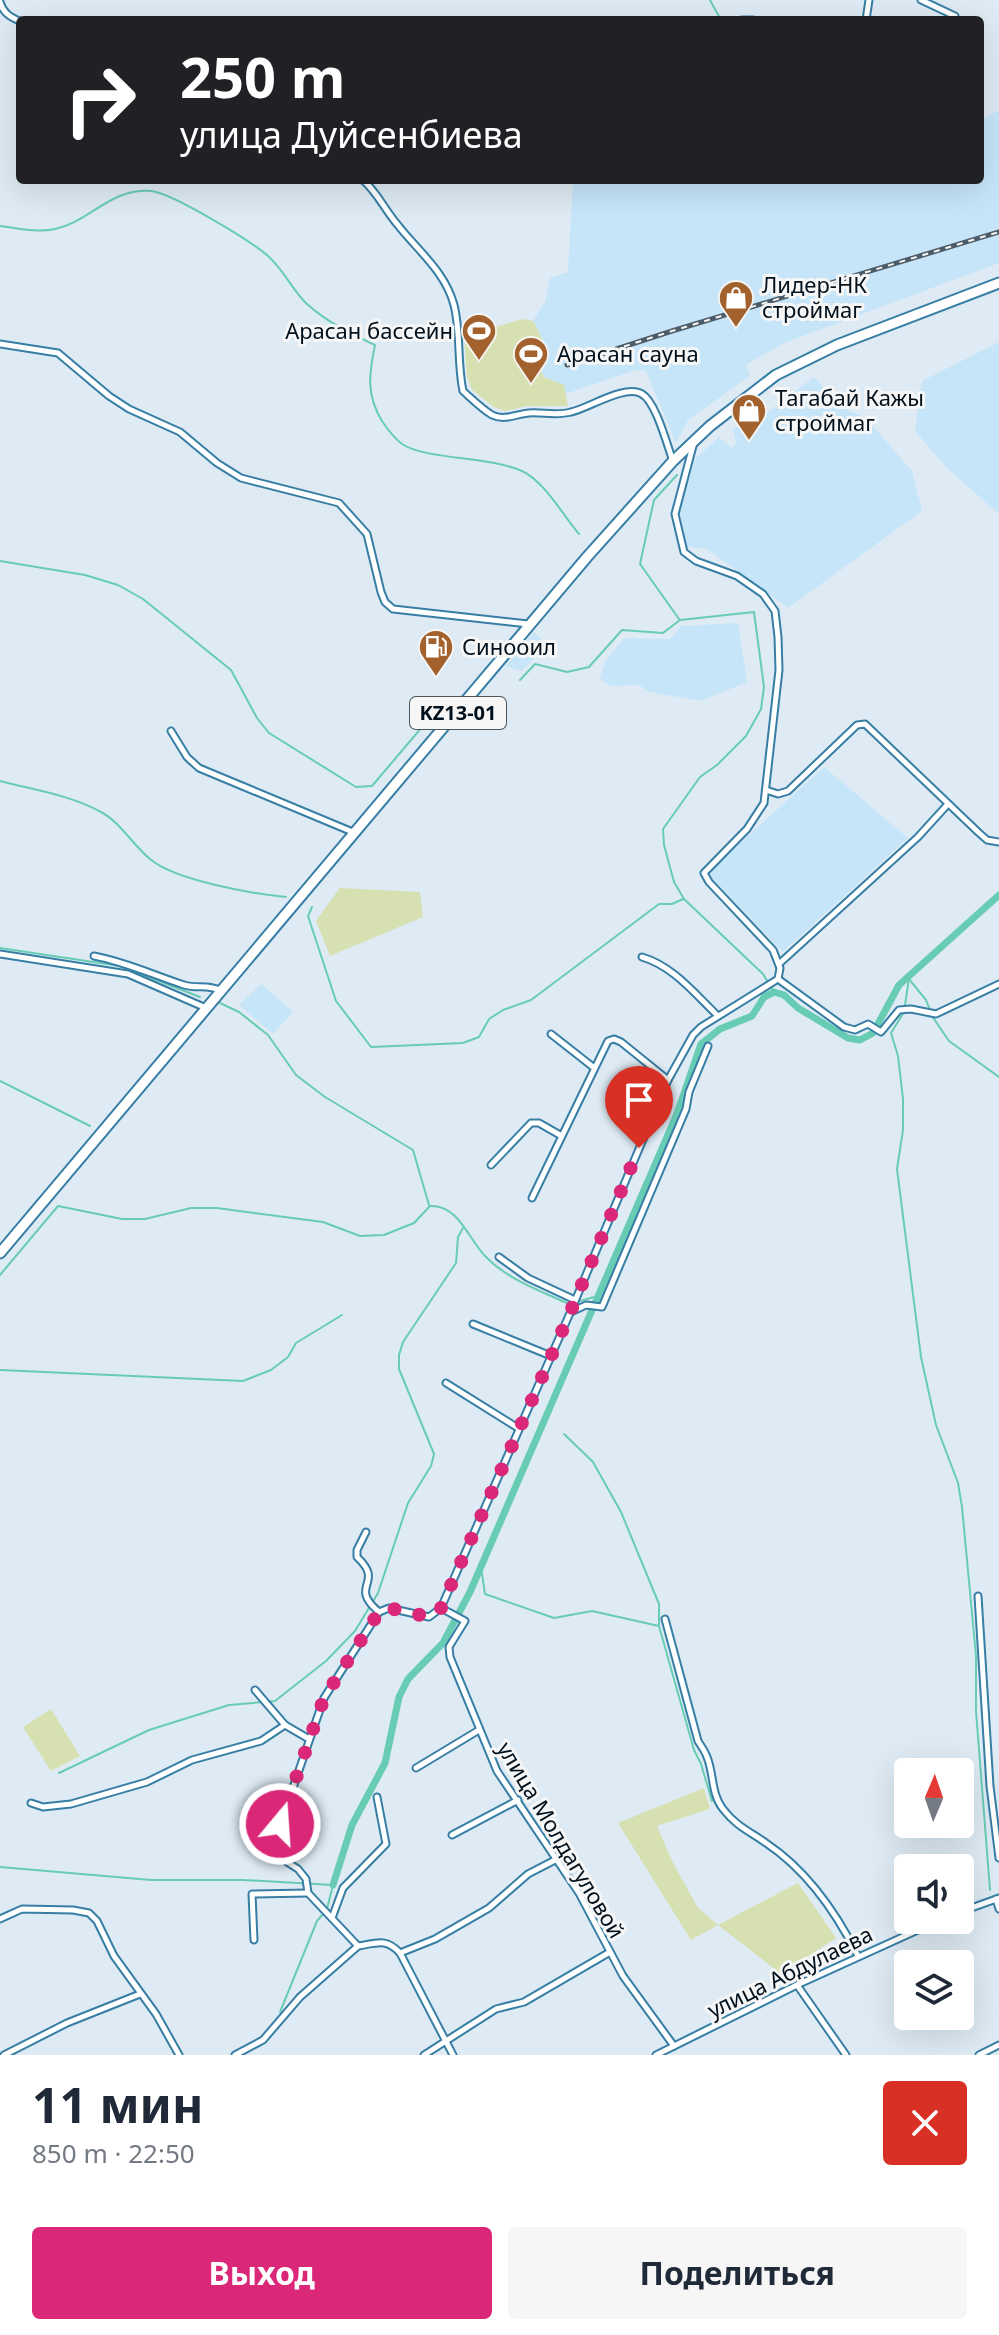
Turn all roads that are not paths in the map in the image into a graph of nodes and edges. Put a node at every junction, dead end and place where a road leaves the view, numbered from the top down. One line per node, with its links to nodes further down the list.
1 (921, 0): 3 (street)
2 (0, 2): 4 (street)
3 (955, 16)
4 (16, 20)
5 (367, 184): 9 (street)
6 (999, 283): 8 (highway, KZ13-01)
7 (0, 344): 10 (street)
8 (695, 440): 9 (highway, KZ13-01); 12 (street)
9 (673, 461): 10 (highway, KZ13-01)
10 (533, 624): 14 (highway, KZ13-01)
11 (171, 731): 14 (street)
12 (766, 790): 13 (street); 19 (street)
13 (948, 804): 15 (street); 19 (street)
14 (356, 833): 22 (highway, KZ13-01)
15 (999, 842)
16 (0, 954): 23 (street)
17 (94, 956): 22 (street)
18 (642, 957): 24 (street)
19 (779, 963): 20 (street)
20 (778, 979): 21 (street); 24 (street)
21 (999, 984)
22 (222, 991): 23 (highway, KZ13-01)
23 (207, 1008): 32 (highway, KZ13-01)
24 (717, 1015): 28 (street)
25 (551, 1034): 27 (street)
26 (708, 1046): 35 (street)
27 (593, 1067): 28 (street); 29 (street)
28 (668, 1080): 34 (street)
29 (560, 1135): 30 (street); 31 (street)
30 (491, 1165)
31 (532, 1198)
32 (0, 1253)
33 (499, 1257): 34 (street)
34 (575, 1300): 35 (street)
35 (570, 1313): 37 (street)
36 (473, 1324): 37 (street)
37 (551, 1356): 39 (street)
38 (446, 1383): 39 (street)
39 (518, 1428): 42 (street)
40 (366, 1532): 43 (street)
41 (978, 1596): 54 (street)
42 (441, 1608): 43 (street); 47 (street, улица Молдагуловой)
43 (379, 1612): 48 (street)
44 (665, 1619): 67 (street)
45 (255, 1690): 46 (street)
46 (285, 1725): 48 (street); 52 (street)
47 (479, 1730): 49 (street); 51 (street, улица Молдагуловой)
48 (309, 1739): 56 (street)
49 (416, 1768)
50 (377, 1797): 60 (street)
51 (518, 1800): 53 (street); 55 (street, улица Молдагуловой)
52 (31, 1803)
53 (452, 1835)
54 (999, 1858)
55 (557, 1859): 65 (street, улица Молдагуловой); 66 (street)
56 (308, 1893): 60 (street); 63 (street)
57 (997, 1899): 58 (street); 59 (street)
58 (974, 1907)
59 (999, 1909)
60 (332, 1918): 64 (street)
61 (0, 1919): 69 (street)
62 (908, 1934): 67 (street, улица Абдулаева)
63 (254, 1940)
64 (358, 1946): 66 (street); 75 (street)
65 (610, 1952): 70 (street); 72 (street, улица Молдагуловой)
66 (400, 1953): 70 (street)
67 (858, 1956): 68 (street, улица Абдулаева)
68 (797, 1985): 72 (street, улица Абдулаева); 79 (street)
69 (140, 1994): 73 (street); 74 (street)
70 (445, 2040): 76 (street); 77 (street)
71 (999, 2045): 80 (street)
72 (674, 2046): 78 (street, улица Абдулаева)
73 (4, 2055)
74 (179, 2055)
75 (235, 2055)
76 (424, 2055)
77 (453, 2055)
78 (656, 2055)
79 (846, 2055)
80 (979, 2055)

